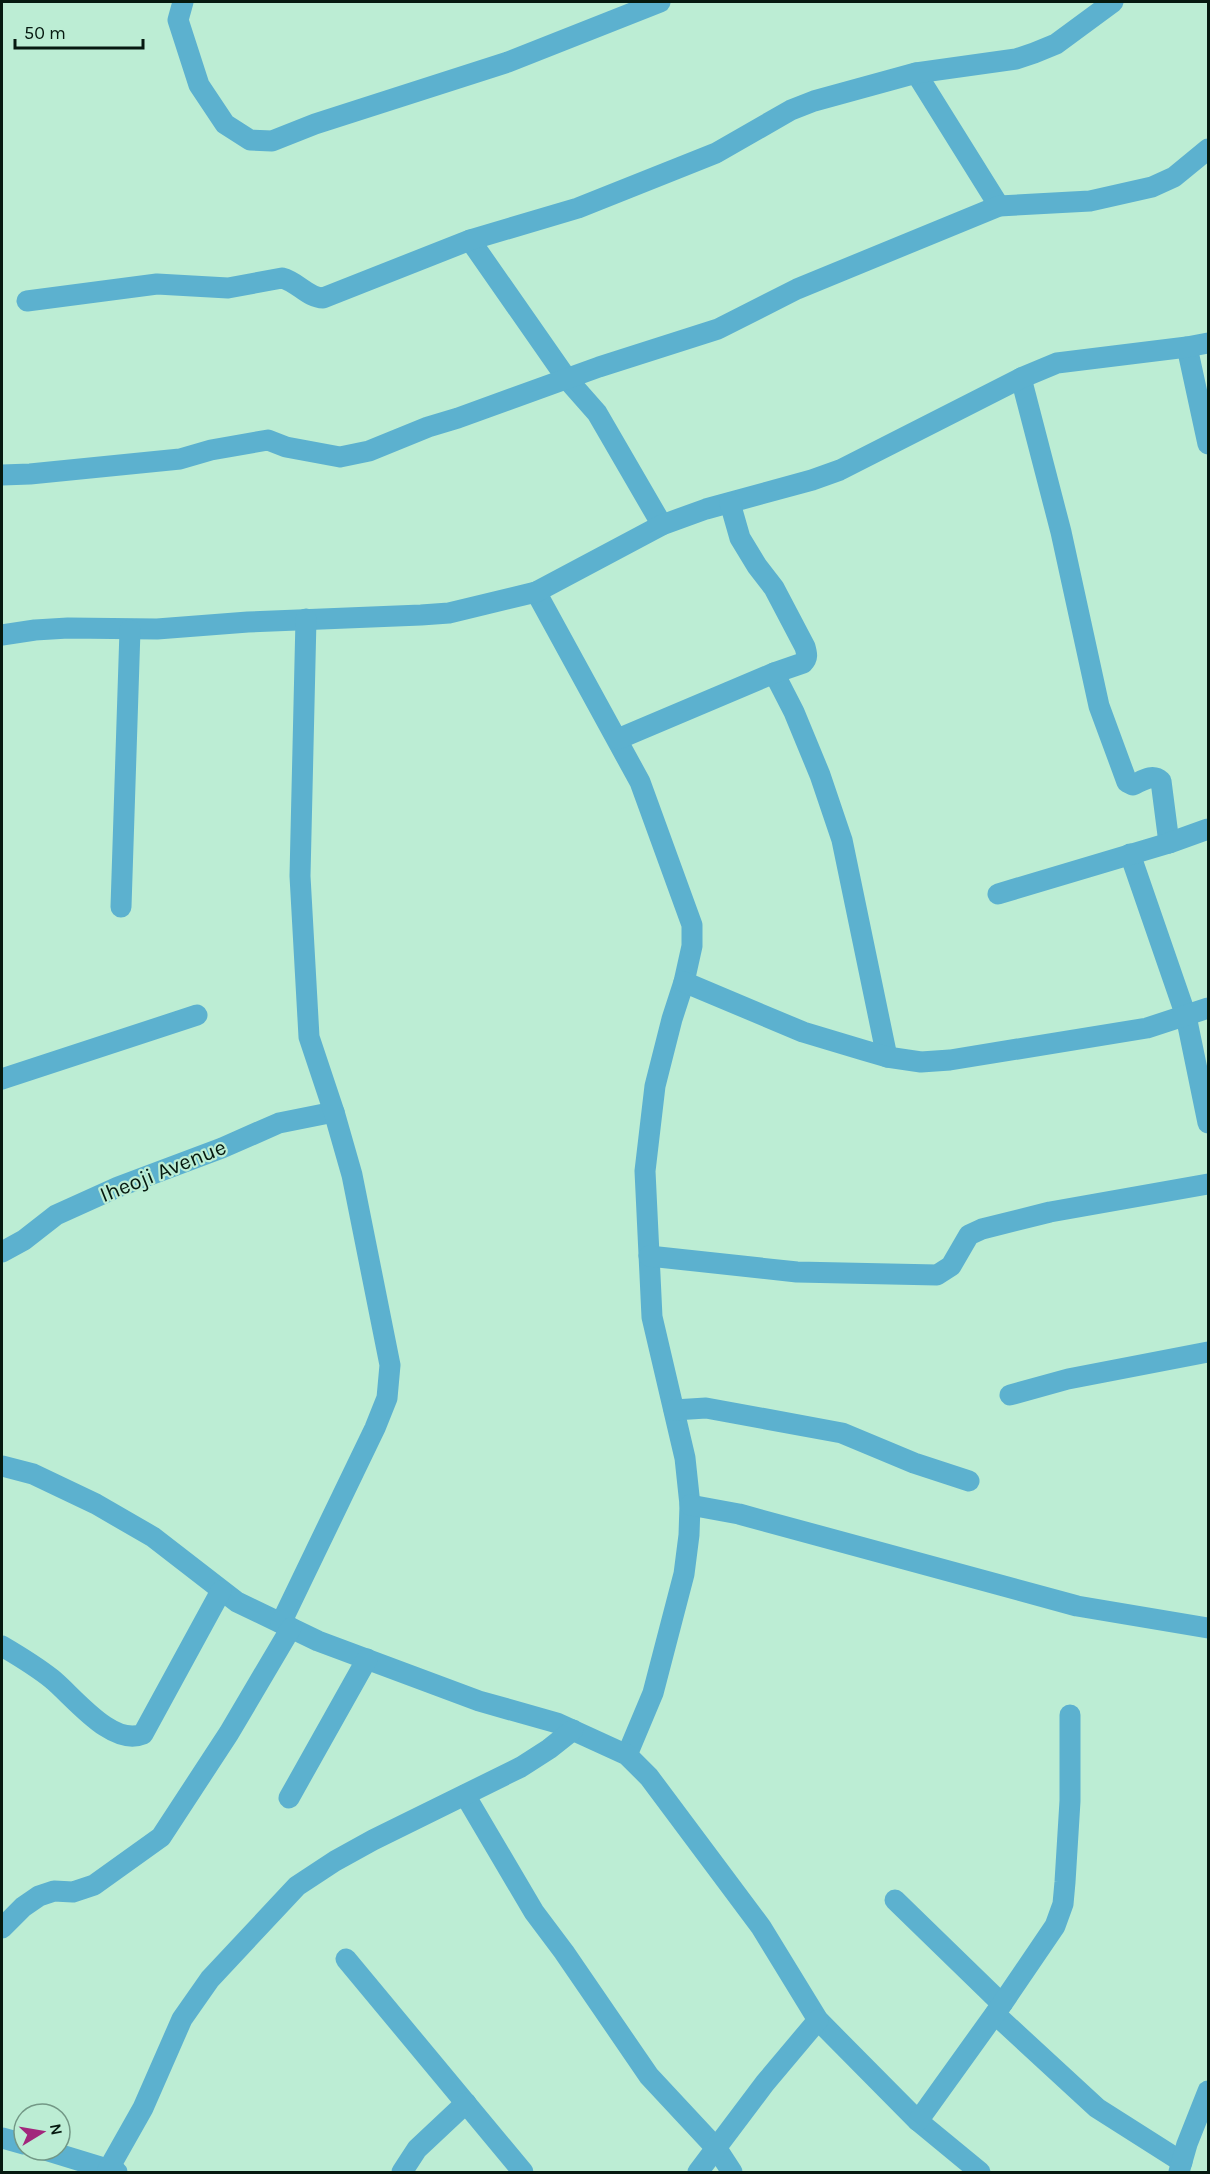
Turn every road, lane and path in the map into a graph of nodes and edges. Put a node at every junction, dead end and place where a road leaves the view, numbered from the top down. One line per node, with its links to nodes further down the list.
1 (183, 2): 2 (street)
2 (660, 2)
3 (1113, 2): 4 (street)
4 (916, 73): 6 (street); 7 (street)
5 (1209, 149): 6 (street)
6 (999, 206): 12 (street)
7 (470, 240): 8 (street); 12 (street)
8 (27, 301)
9 (1209, 343): 10 (street)
10 (1187, 347): 11 (street); 13 (street)
11 (1021, 378): 15 (street); 24 (street)
12 (567, 379): 14 (street); 16 (street)
13 (1209, 444)
14 (2, 475)
15 (730, 503): 16 (street); 21 (street)
16 (662, 525): 17 (street)
17 (536, 592): 18 (street); 22 (street)
18 (306, 620): 19 (street); 34 (street)
19 (130, 630): 20 (street); 27 (street)
20 (2, 636)
21 (774, 673): 22 (street); 32 (street)
22 (618, 739): 28 (street)
23 (1209, 829): 24 (street)
24 (1169, 843): 25 (street)
25 (1130, 854): 26 (street); 31 (street)
26 (998, 894)
27 (121, 907)
28 (684, 982): 32 (street); 38 (street)
29 (1209, 1008): 31 (street)
30 (197, 1015): 33 (street)
31 (1186, 1016): 32 (street); 35 (street)
32 (887, 1057)
33 (2, 1079)
34 (334, 1112): 37 (street, Iheoji Avenue); 46 (street)
35 (1209, 1123)
36 (1209, 1184): 38 (street)
37 (2, 1252)
38 (649, 1256): 41 (street)
39 (1209, 1352): 40 (street)
40 (1010, 1395)
41 (674, 1410): 43 (street); 44 (street)
42 (2, 1466): 45 (street)
43 (969, 1481)
44 (690, 1505): 47 (street); 52 (street)
45 (221, 1591): 46 (street); 48 (street)
46 (286, 1626): 49 (street); 56 (street)
47 (1209, 1628)
48 (2, 1646)
49 (367, 1659): 51 (street); 54 (street)
50 (1070, 1715): 58 (street)
51 (573, 1730): 52 (street); 53 (street)
52 (627, 1755): 59 (street)
53 (465, 1796): 63 (street); 66 (street)
54 (289, 1798)
55 (895, 1900): 58 (street)
56 (2, 1928)
57 (346, 1959): 61 (street)
58 (998, 2009): 62 (street); 65 (street)
59 (818, 2020): 62 (street); 63 (street)
60 (1209, 2091): 65 (street)
61 (466, 2103): 67 (street); 68 (street)
62 (918, 2121): 71 (street)
63 (717, 2149): 69 (street); 70 (street)
64 (72, 2158): 66 (street)
65 (1180, 2167)
66 (112, 2171)
67 (402, 2172)
68 (523, 2172)
69 (698, 2172)
70 (732, 2172)
71 (980, 2172)

